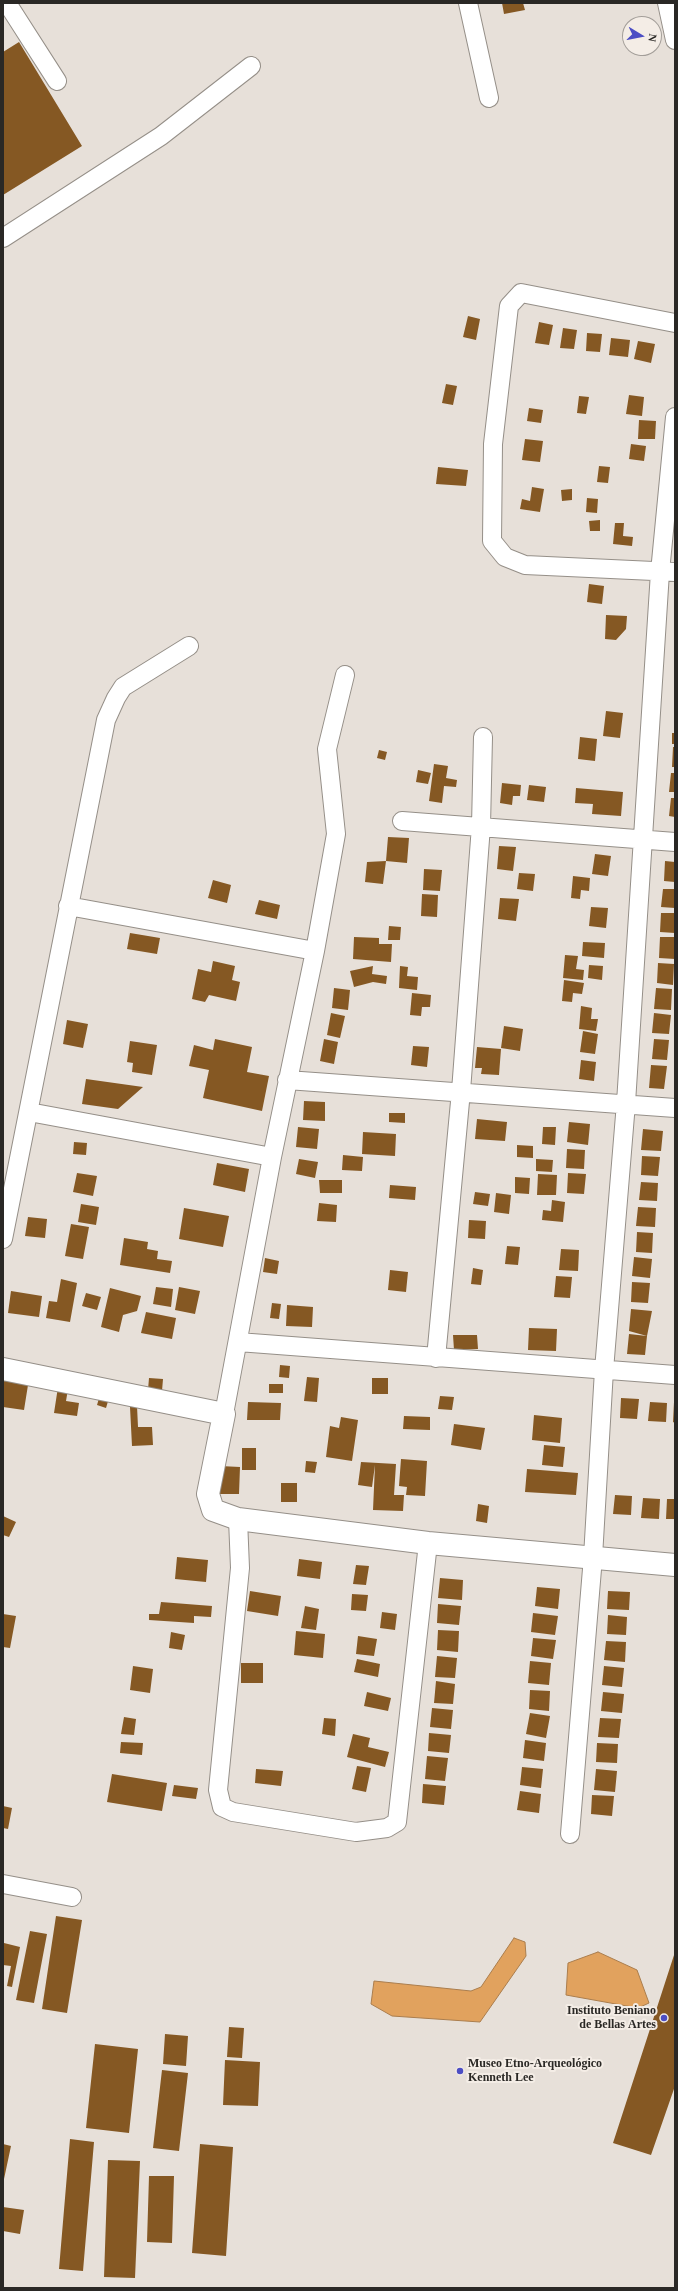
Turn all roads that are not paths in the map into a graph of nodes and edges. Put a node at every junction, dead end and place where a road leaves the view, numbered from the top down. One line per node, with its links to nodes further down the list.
1 (7, 3): 6 (street)
2 (468, 3): 7 (street)
3 (667, 3): 4 (street)
4 (675, 40)
5 (251, 66): 8 (street)
6 (57, 81)
7 (489, 98)
8 (3, 238)
9 (675, 324): 11 (street)
10 (675, 417): 11 (street)
11 (667, 572): 17 (street)
12 (189, 646): 19 (street)
13 (345, 675): 20 (street)
14 (483, 737): 16 (street)
15 (402, 821): 16 (street)
16 (481, 826): 17 (street); 22 (street)
17 (643, 839): 18 (street); 23 (street)
18 (675, 842)
19 (68, 906): 20 (street); 25 (street)
20 (315, 951): 21 (street)
21 (287, 1080): 22 (street); 26 (street)
22 (461, 1092): 23 (street); 29 (street)
23 (626, 1103): 24 (street); 31 (street)
24 (675, 1108)
25 (29, 1112): 26 (street); 27 (street)
26 (272, 1157): 28 (street)
27 (3, 1239)
28 (238, 1342): 29 (street); 33 (street)
29 (436, 1358): 31 (street)
30 (3, 1369): 33 (street)
31 (604, 1370): 32 (street); 36 (street)
32 (675, 1375)
33 (224, 1414): 34 (street)
34 (238, 1519): 35 (street); 35 (street)
35 (428, 1543): 36 (street)
36 (593, 1557): 37 (street); 38 (street)
37 (675, 1565)
38 (570, 1834)
39 (3, 1884): 40 (street)
40 (72, 1897)

